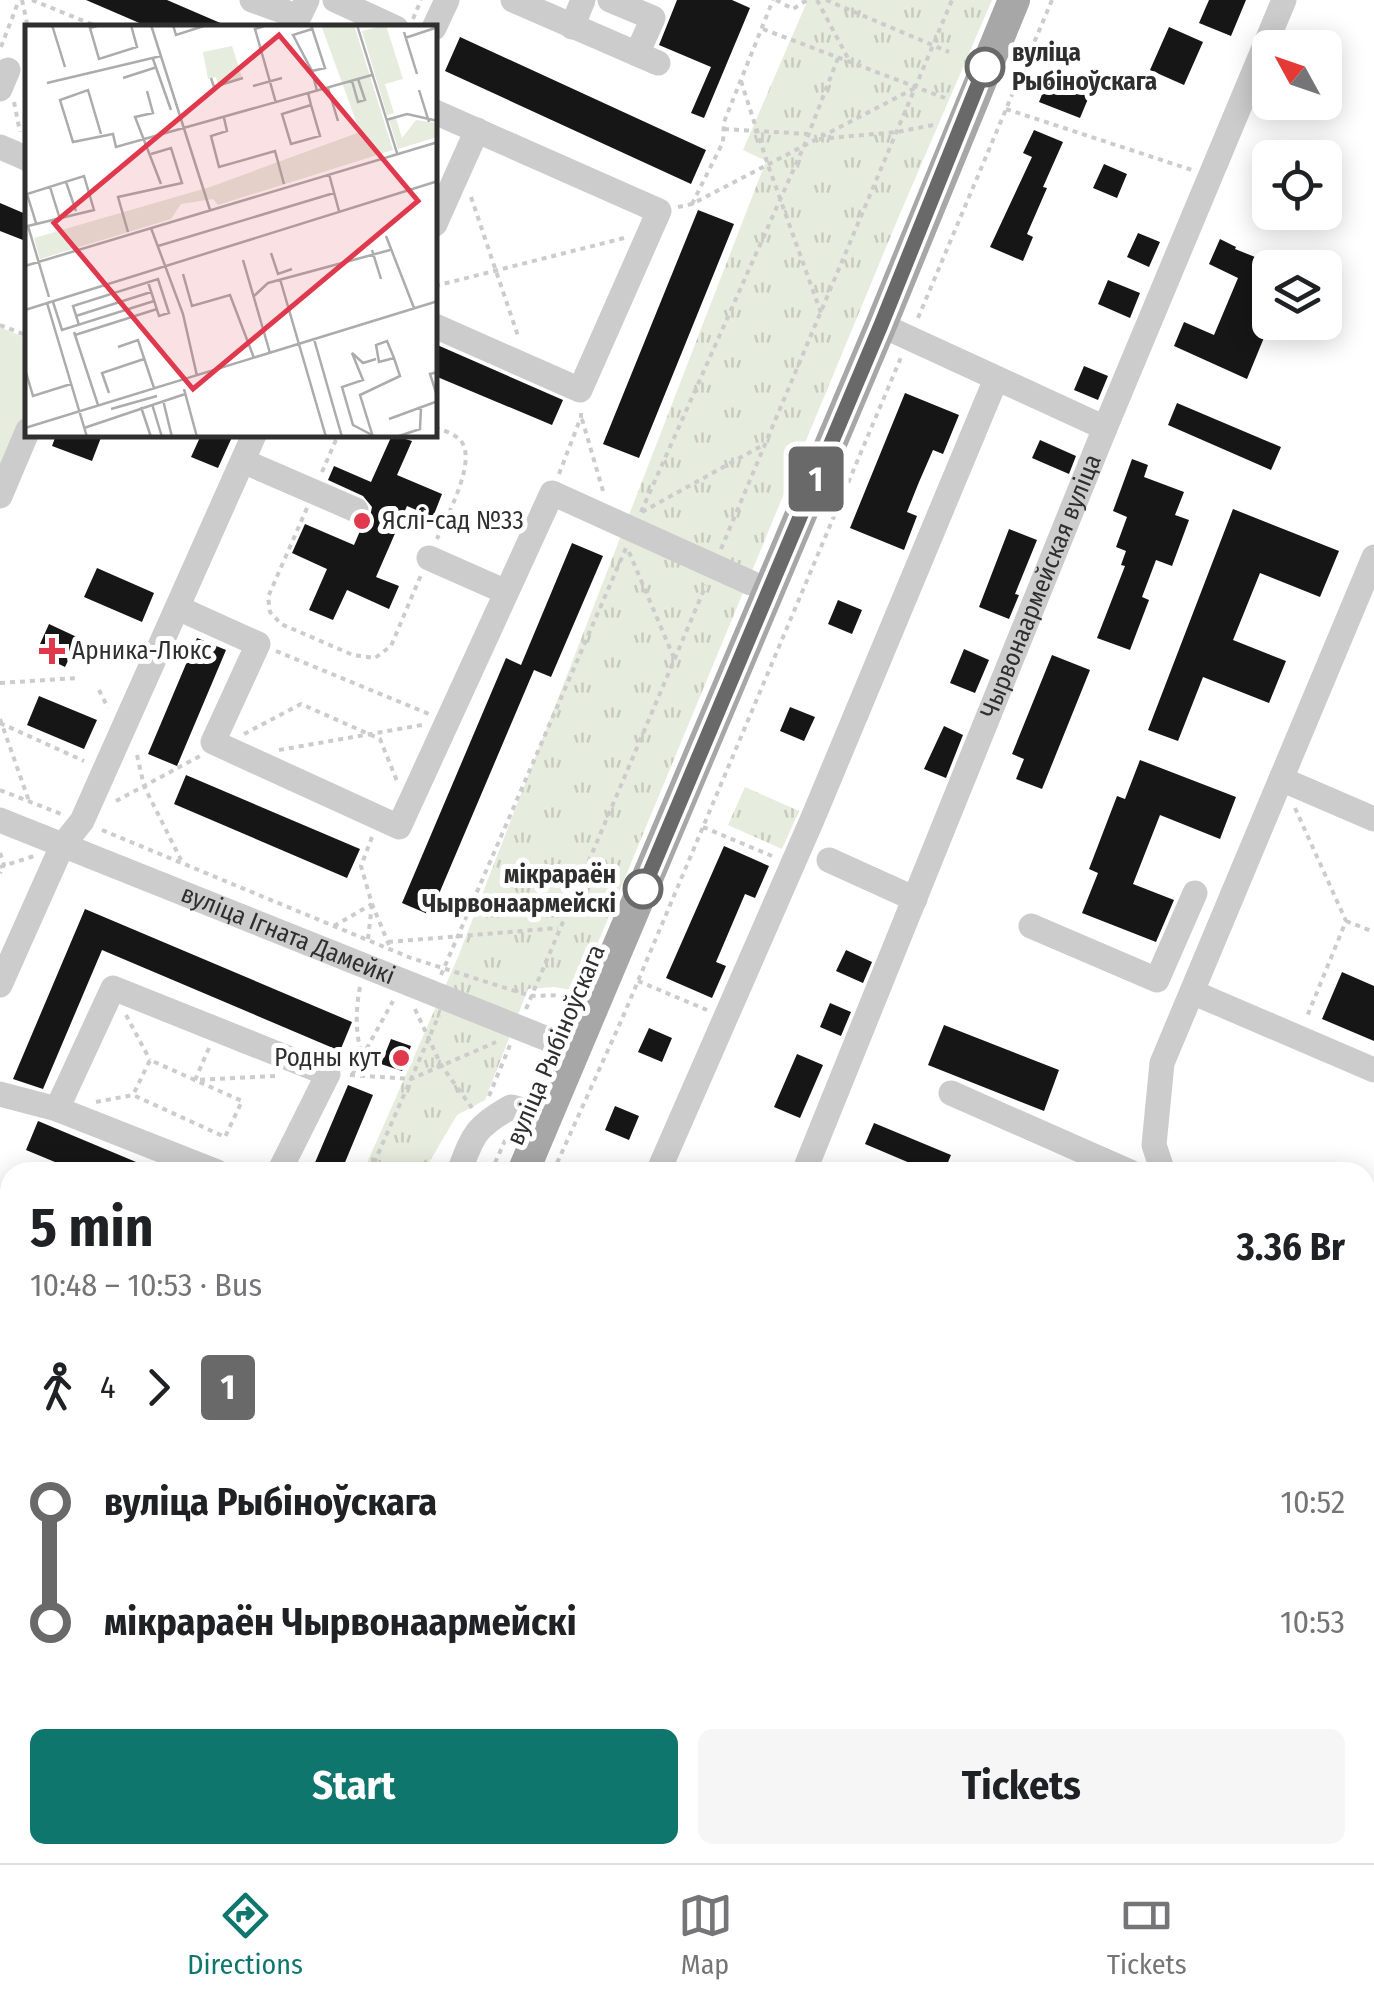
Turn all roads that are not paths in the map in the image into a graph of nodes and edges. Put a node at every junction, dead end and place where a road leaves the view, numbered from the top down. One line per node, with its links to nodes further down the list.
1 (252, 0): 2 (street)
2 (307, 0)
3 (335, 0): 10 (street)
4 (447, 0): 11 (street)
5 (513, 0): 12 (street)
6 (584, 0): 12 (street)
7 (610, 0): 12 (street)
8 (1014, 0): 16 (main road, вуліца Рыбіноўскага)
9 (1284, 0): 22 (street, Чырвонаармейская вуліца)
10 (389, 25)
11 (435, 25)
12 (572, 26)
13 (438, 113): 14 (street)
14 (476, 130): 18 (street); 19 (street)
15 (0, 147): 17 (street)
16 (951, 150): 20 (main road, вуліца Рыбіноўскага); 30 (main road, вуліца Рыбіноўскага)
17 (25, 158)
18 (438, 217)
19 (438, 327)
20 (895, 332): 21 (street); 43 (main road, вуліца Рыбіноўскага)
21 (996, 379): 22 (street); 54 (street)
22 (1105, 428): 39 (street, Чырвонаармейская вуліца)
23 (25, 437): 26 (street)
24 (253, 438): 25 (street)
25 (242, 462): 27 (street); 32 (street)
26 (0, 496)
27 (356, 510)
28 (428, 558): 31 (street)
29 (1374, 558): 33 (street)
30 (751, 584): 31 (street); 43 (main road, вуліца Рыбіноўскага)
31 (506, 592): 32 (street)
32 (178, 608): 36 (street)
33 (1282, 779): 34 (street); 42 (street)
34 (1374, 819)
35 (0, 820): 36 (street, вуліца Ігната Дамейкі)
36 (62, 846): 41 (street); 43 (street, вуліца Ігната Дамейкі)
37 (830, 860): 39 (street)
38 (1195, 893): 40 (street)
39 (915, 898): 55 (street, Чырвонаармейская вуліца)
40 (1030, 926)
41 (0, 985)
42 (1192, 992): 44 (street); 57 (street)
43 (566, 1046): 48 (main road, вуліца Рыбіноўскага)
44 (1374, 1070)
45 (0, 1094): 47 (street)
46 (952, 1094): 56 (street)
47 (58, 1109): 49 (street); 50 (street)
48 (537, 1114): 51 (street); 52 (main road, вуліца Рыбіноўскага); 53 (main road, вуліца Рыбіноўскага)
49 (192, 1162)
50 (285, 1162)
51 (463, 1162)
52 (507, 1162)
53 (525, 1162)
54 (662, 1162)
55 (808, 1162)
56 (1107, 1162)
57 (1160, 1162)

